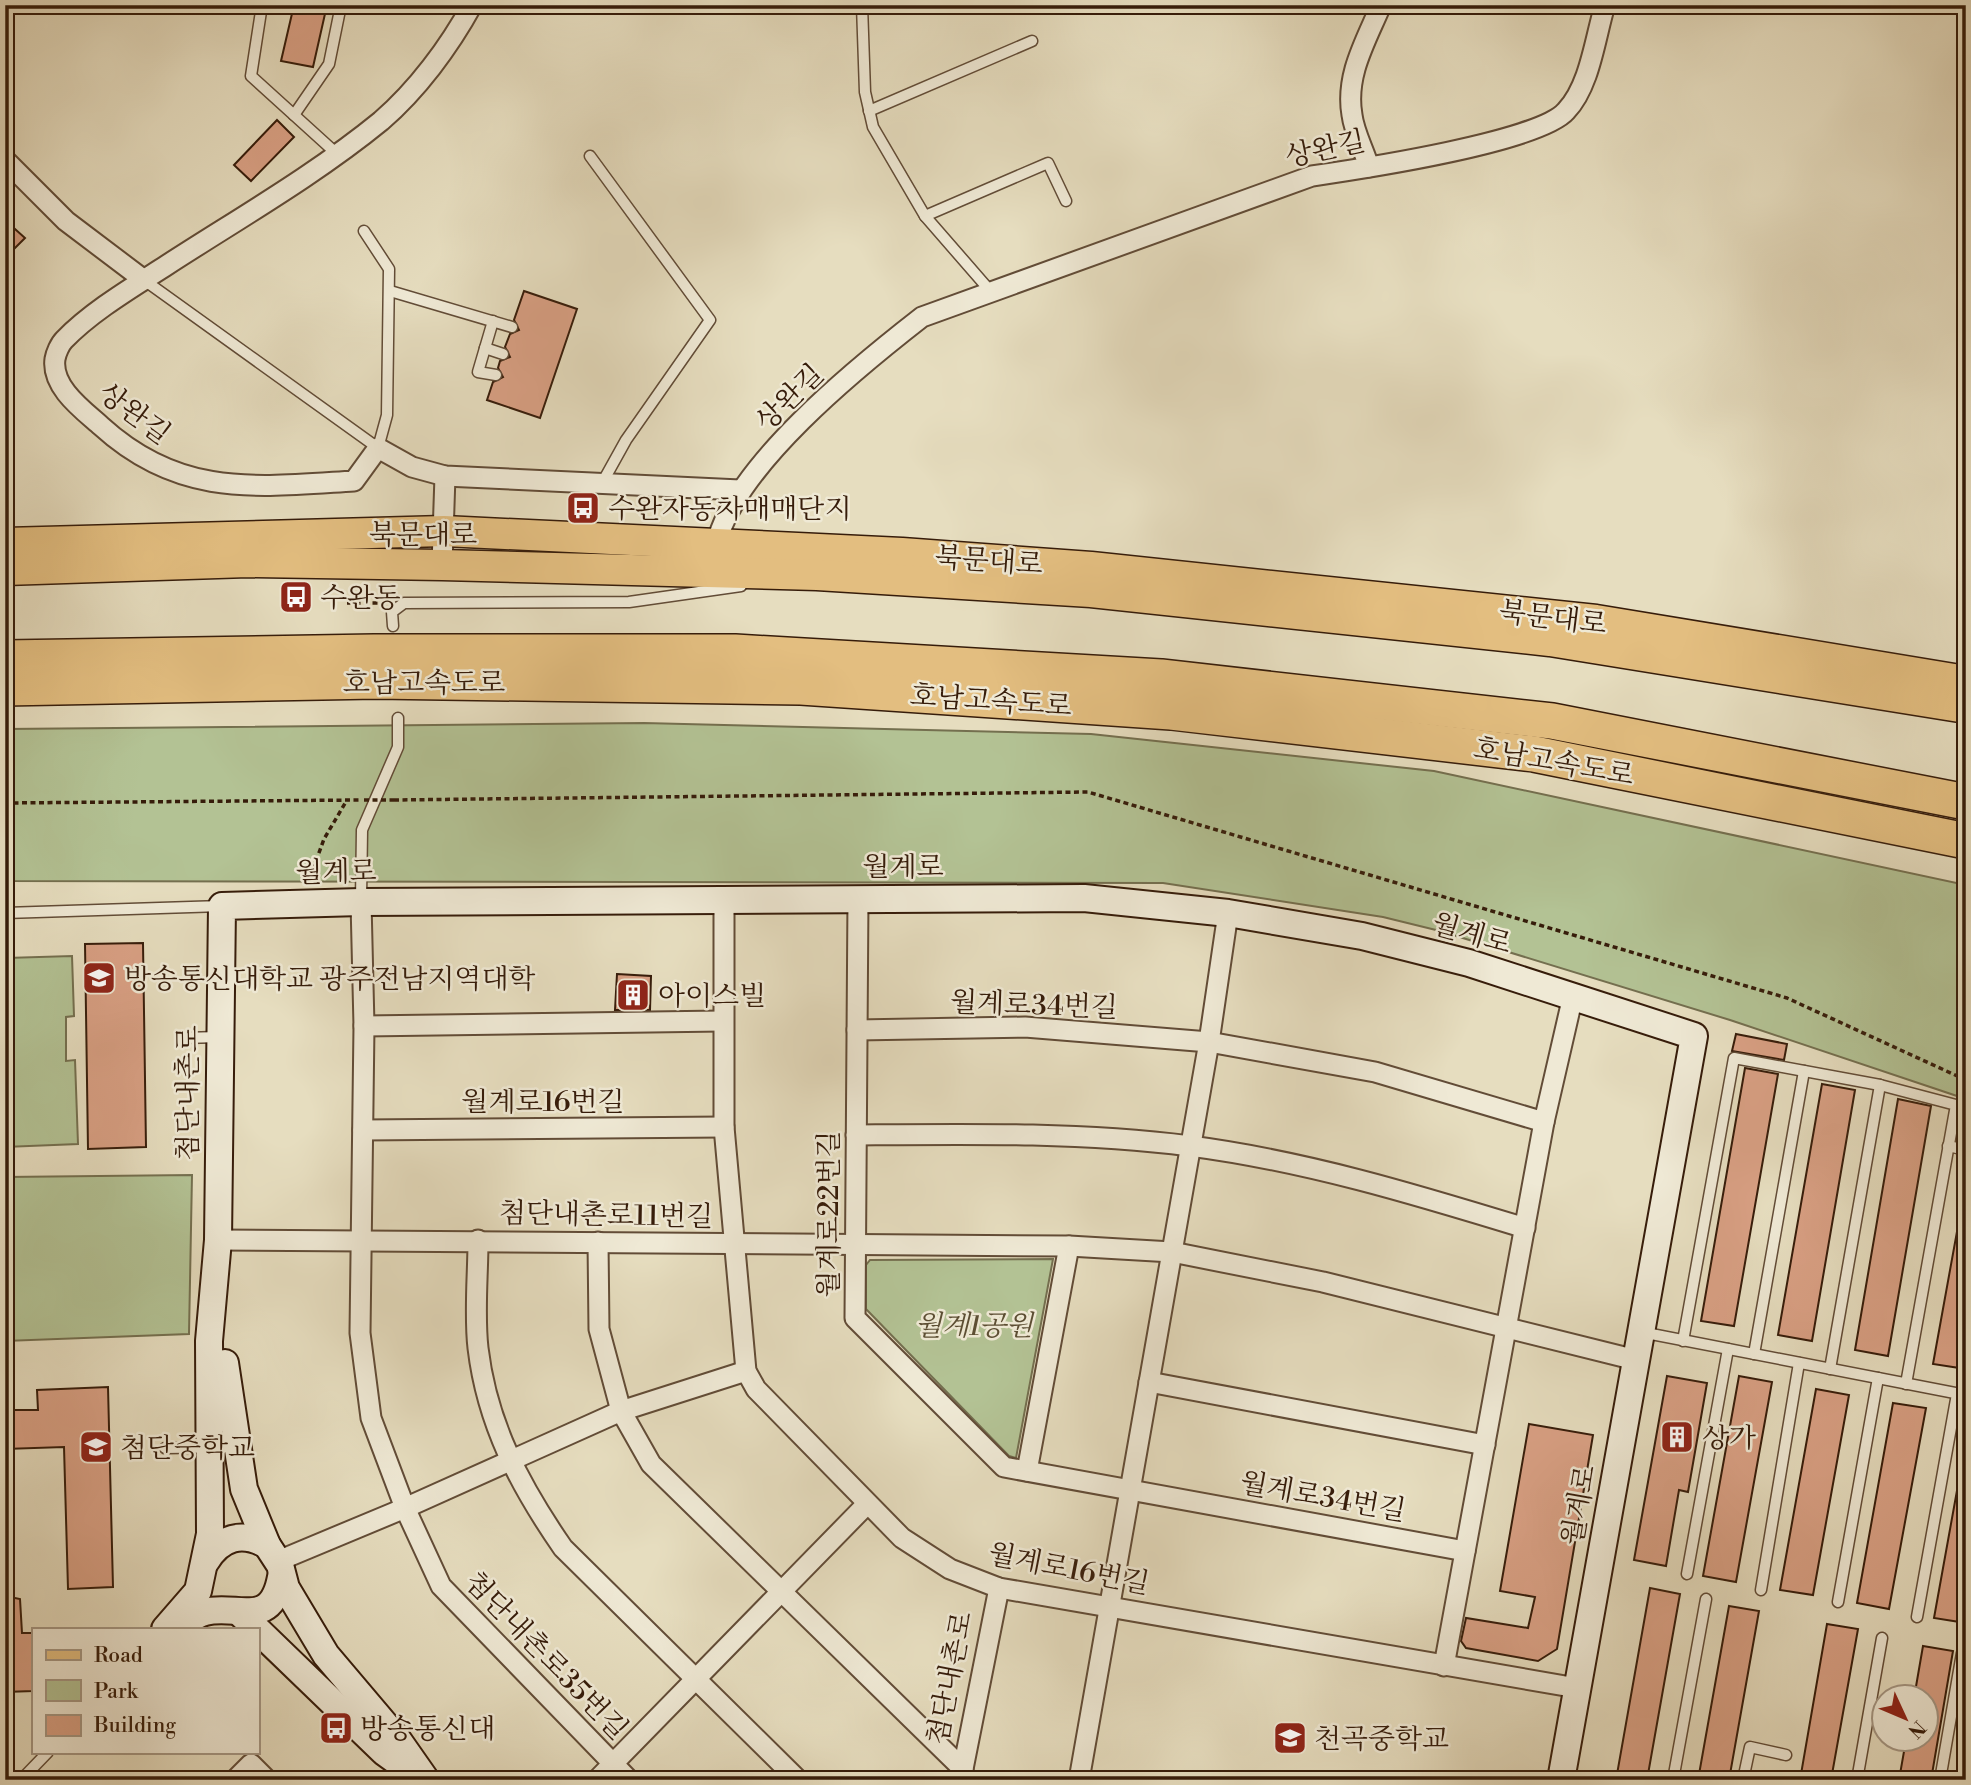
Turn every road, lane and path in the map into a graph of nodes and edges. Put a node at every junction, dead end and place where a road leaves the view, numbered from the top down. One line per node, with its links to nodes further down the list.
1 (262, 5): 9 (lane)
2 (341, 5): 9 (lane)
3 (472, 5): 10 (street, 상완길)
4 (862, 5): 8 (lane)
5 (1381, 5): 13 (street)
6 (1605, 5): 13 (street, 상완길)
7 (1032, 41): 8 (lane)
8 (869, 111): 15 (lane)
9 (294, 115): 10 (lane)
10 (337, 155): 17 (street, 상완길)
11 (590, 156): 27 (lane)
12 (5, 160): 17 (street)
13 (1369, 167): 19 (street, 상완길)
14 (1066, 201): 15 (lane)
15 (925, 216): 19 (lane)
16 (364, 231): 18 (lane)
17 (144, 280): 25 (lane); 25 (street, 상완길)
18 (390, 291): 20 (lane); 25 (lane)
19 (992, 293): 28 (street, 상완길)
20 (493, 321): 21 (lane); 22 (lane)
21 (512, 327)
22 (485, 348): 23 (lane); 24 (lane)
23 (503, 354)
24 (496, 375)
25 (378, 448): 26 (street)
26 (445, 476): 27 (street); 29 (street)
27 (600, 486): 28 (street)
28 (740, 491): 31 (street, 상완길)
29 (444, 531): 30 (main road, 북문대로); 31 (main road, 북문대로); 32 (street)
30 (5, 543)
31 (716, 546): 40 (main road, 북문대로)
32 (442, 565): 33 (main road, 북문대로); 34 (main road, 북문대로)
33 (5, 570)
34 (817, 575): 36 (lane); 42 (main road, 북문대로)
35 (347, 603): 36 (path)
36 (404, 603): 38 (lane)
37 (5, 639): 38 (highway)
38 (383, 639): 39 (highway, 호남고속도로); 47 (highway, 호남고속도로)
39 (5, 658)
40 (1963, 680)
41 (5, 688): 49 (highway, 호남고속도로)
42 (1902, 697): 43 (main road, 북문대로); 45 (main road)
43 (1966, 708)
44 (398, 718): 53 (lane)
45 (1966, 727)
46 (348, 800): 48 (path); 50 (path); 65 (path, bridge)
47 (1966, 802)
48 (5, 803)
49 (1966, 841)
50 (313, 869)
51 (858, 897): 52 (street, 월계로); 56 (street, 월계로); 60 (street, 월계로22번길)
52 (724, 900): 53 (street, 월계로); 58 (street)
53 (361, 902): 54 (street, 월계로); 59 (street)
54 (222, 906): 55 (lane); 61 (street, 첨단내촌로)
55 (5, 913)
56 (1228, 913): 57 (street, 월계로); 63 (street)
57 (1573, 996): 67 (street); 84 (street, 월계로)
58 (722, 1021): 59 (street); 68 (street)
59 (364, 1026): 69 (street)
60 (857, 1030): 63 (street, 월계로34번길); 70 (street, 월계로22번길)
61 (219, 1037): 62 (lane); 75 (street, 첨단내촌로)
62 (184, 1038)
63 (1209, 1042): 67 (street, 월계로34번길); 71 (street)
64 (1804, 1071): 66 (lane); 85 (lane); 87 (lane)
65 (1966, 1080)
66 (1881, 1086): 72 (lane); 90 (lane)
67 (1544, 1122): 74 (street)
68 (724, 1127): 69 (street, 월계로16번길); 79 (street)
69 (363, 1130): 76 (street)
70 (856, 1135): 71 (street); 80 (street, 월계로22번길)
71 (1190, 1146): 74 (street); 82 (street)
72 (1948, 1146): 73 (lane); 94 (lane)
73 (1966, 1150)
74 (1525, 1228): 83 (street)
75 (218, 1240): 76 (street, 첨단내촌로11번길); 98 (street, 첨단내촌로)
76 (359, 1240): 77 (street, 첨단내촌로11번길); 104 (street)
77 (478, 1240): 78 (street, 첨단내촌로11번길); 100 (street, 첨단내촌로11번길)
78 (598, 1242): 79 (street, 첨단내촌로11번길); 96 (street)
79 (734, 1244): 80 (street, 첨단내촌로11번길); 91 (street)
80 (855, 1246): 81 (street); 101 (street, 월계로22번길)
81 (1069, 1246): 82 (street); 101 (street)
82 (1172, 1252): 83 (street); 93 (street)
83 (1506, 1329): 88 (street); 97 (street)
84 (1641, 1332): 85 (lane); 88 (street, 월계로)
85 (1684, 1340): 86 (lane)
86 (1728, 1349): 87 (lane); 108 (lane)
87 (1754, 1354): 89 (lane)
88 (1636, 1360): 125 (street, 월계로)
89 (1799, 1363): 90 (lane); 110 (lane)
90 (1830, 1369): 92 (lane)
91 (746, 1371): 96 (street); 103 (street, 월계로16번길)
92 (1878, 1378): 94 (lane); 113 (lane)
93 (1149, 1382): 97 (street); 102 (street)
94 (1906, 1384): 95 (lane)
95 (1961, 1396): 116 (lane)
96 (621, 1411): 100 (street); 111 (street)
97 (1485, 1445): 105 (street)
98 (224, 1447): 99 (lane); 106 (street); 107 (street)
99 (165, 1448)
100 (509, 1460): 104 (street); 124 (street)
101 (1027, 1471): 102 (street, 월계로22번길)
102 (1129, 1490): 105 (street, 월계로34번길); 114 (street)
103 (867, 1504): 109 (street, 월계로16번길); 111 (street, 첨단내촌로35번길)
104 (405, 1508): 106 (street); 128 (street, 첨단내촌로35번길)
105 (1465, 1551): 123 (street)
106 (275, 1561): 107 (street); 115 (street); 133 (street)
107 (205, 1567): 115 (street); 117 (street)
108 (1688, 1574)
109 (999, 1588): 114 (street, 월계로16번길); 129 (street, 첨단내촌로)
110 (1761, 1590)
111 (782, 1591): 124 (street, 첨단내촌로35번길); 129 (street)
112 (1706, 1599): 139 (lane)
113 (1838, 1602)
114 (1109, 1606): 123 (street, 월계로16번길); 137 (street)
115 (235, 1612): 118 (street); 119 (street)
116 (1917, 1617)
117 (166, 1628)
118 (174, 1628)
119 (252, 1628)
120 (259, 1635): 133 (street)
121 (1882, 1638): 141 (lane)
122 (1962, 1653): 142 (lane)
123 (1444, 1666): 125 (street, 월계로16번길)
124 (697, 1678): 128 (street, 첨단내촌로35번길); 136 (street)
125 (1577, 1688): 138 (street, 월계로)
126 (46, 1754): 130 (lane)
127 (1786, 1755): 140 (lane)
128 (613, 1764): 134 (street, 첨단내촌로35번길); 135 (street, 첨단내촌로35번길)
129 (962, 1775)
130 (21, 1780)
131 (235, 1780): 132 (street)
132 (267, 1780)
133 (424, 1780)
134 (597, 1780)
135 (629, 1780)
136 (798, 1780)
137 (1079, 1780)
138 (1561, 1780)
139 (1673, 1780)
140 (1744, 1780)
141 (1857, 1780)
142 (1940, 1780)

